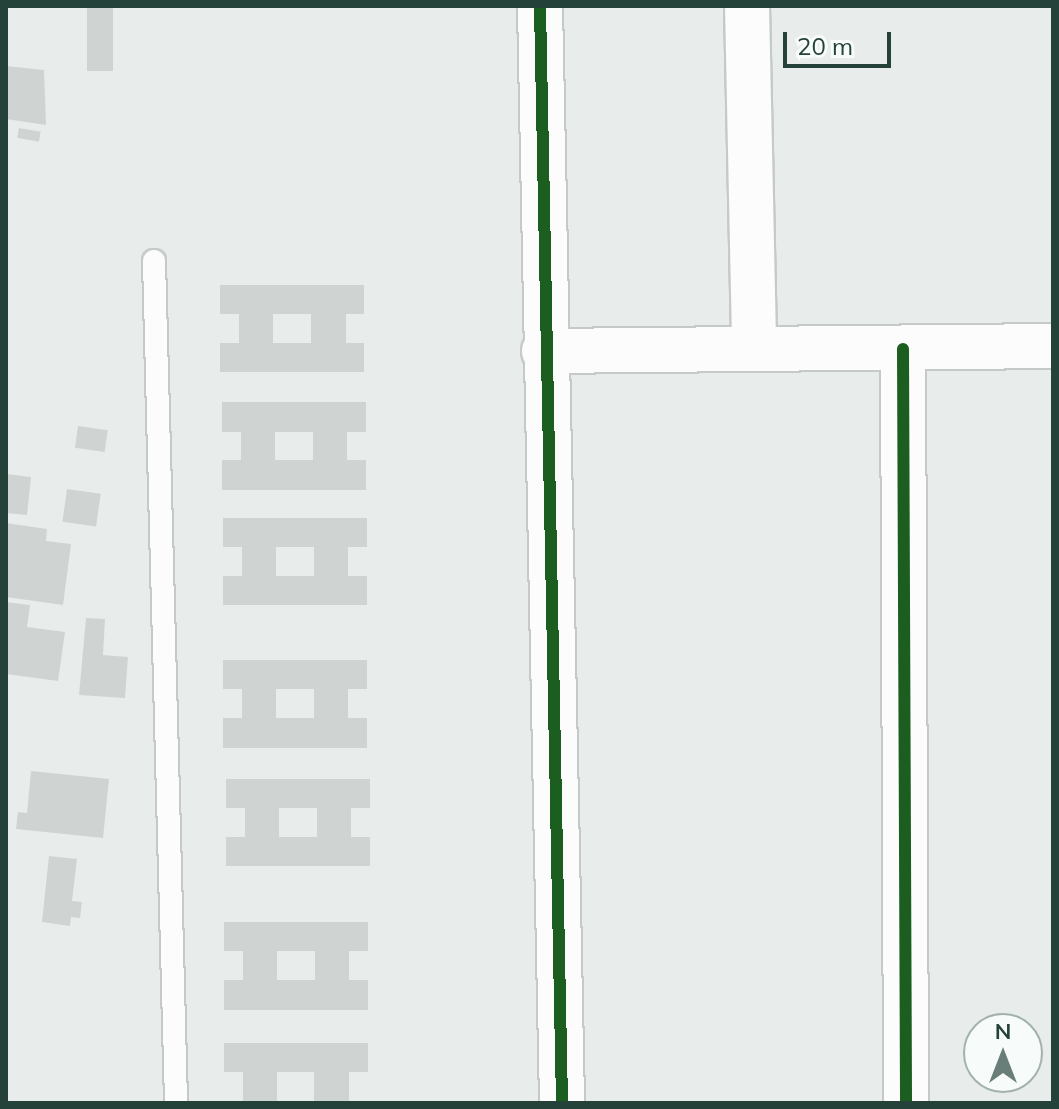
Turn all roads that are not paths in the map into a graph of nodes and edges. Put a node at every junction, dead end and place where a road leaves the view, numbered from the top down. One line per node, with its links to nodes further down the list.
1 (540, 6): 7 (street)
2 (747, 6): 4 (street)
3 (154, 261): 8 (lane)
4 (754, 346): 6 (street); 7 (street)
5 (1053, 346): 6 (street)
6 (903, 349): 10 (street)
7 (544, 351): 9 (street)
8 (176, 1103)
9 (562, 1103)
10 (906, 1103)

